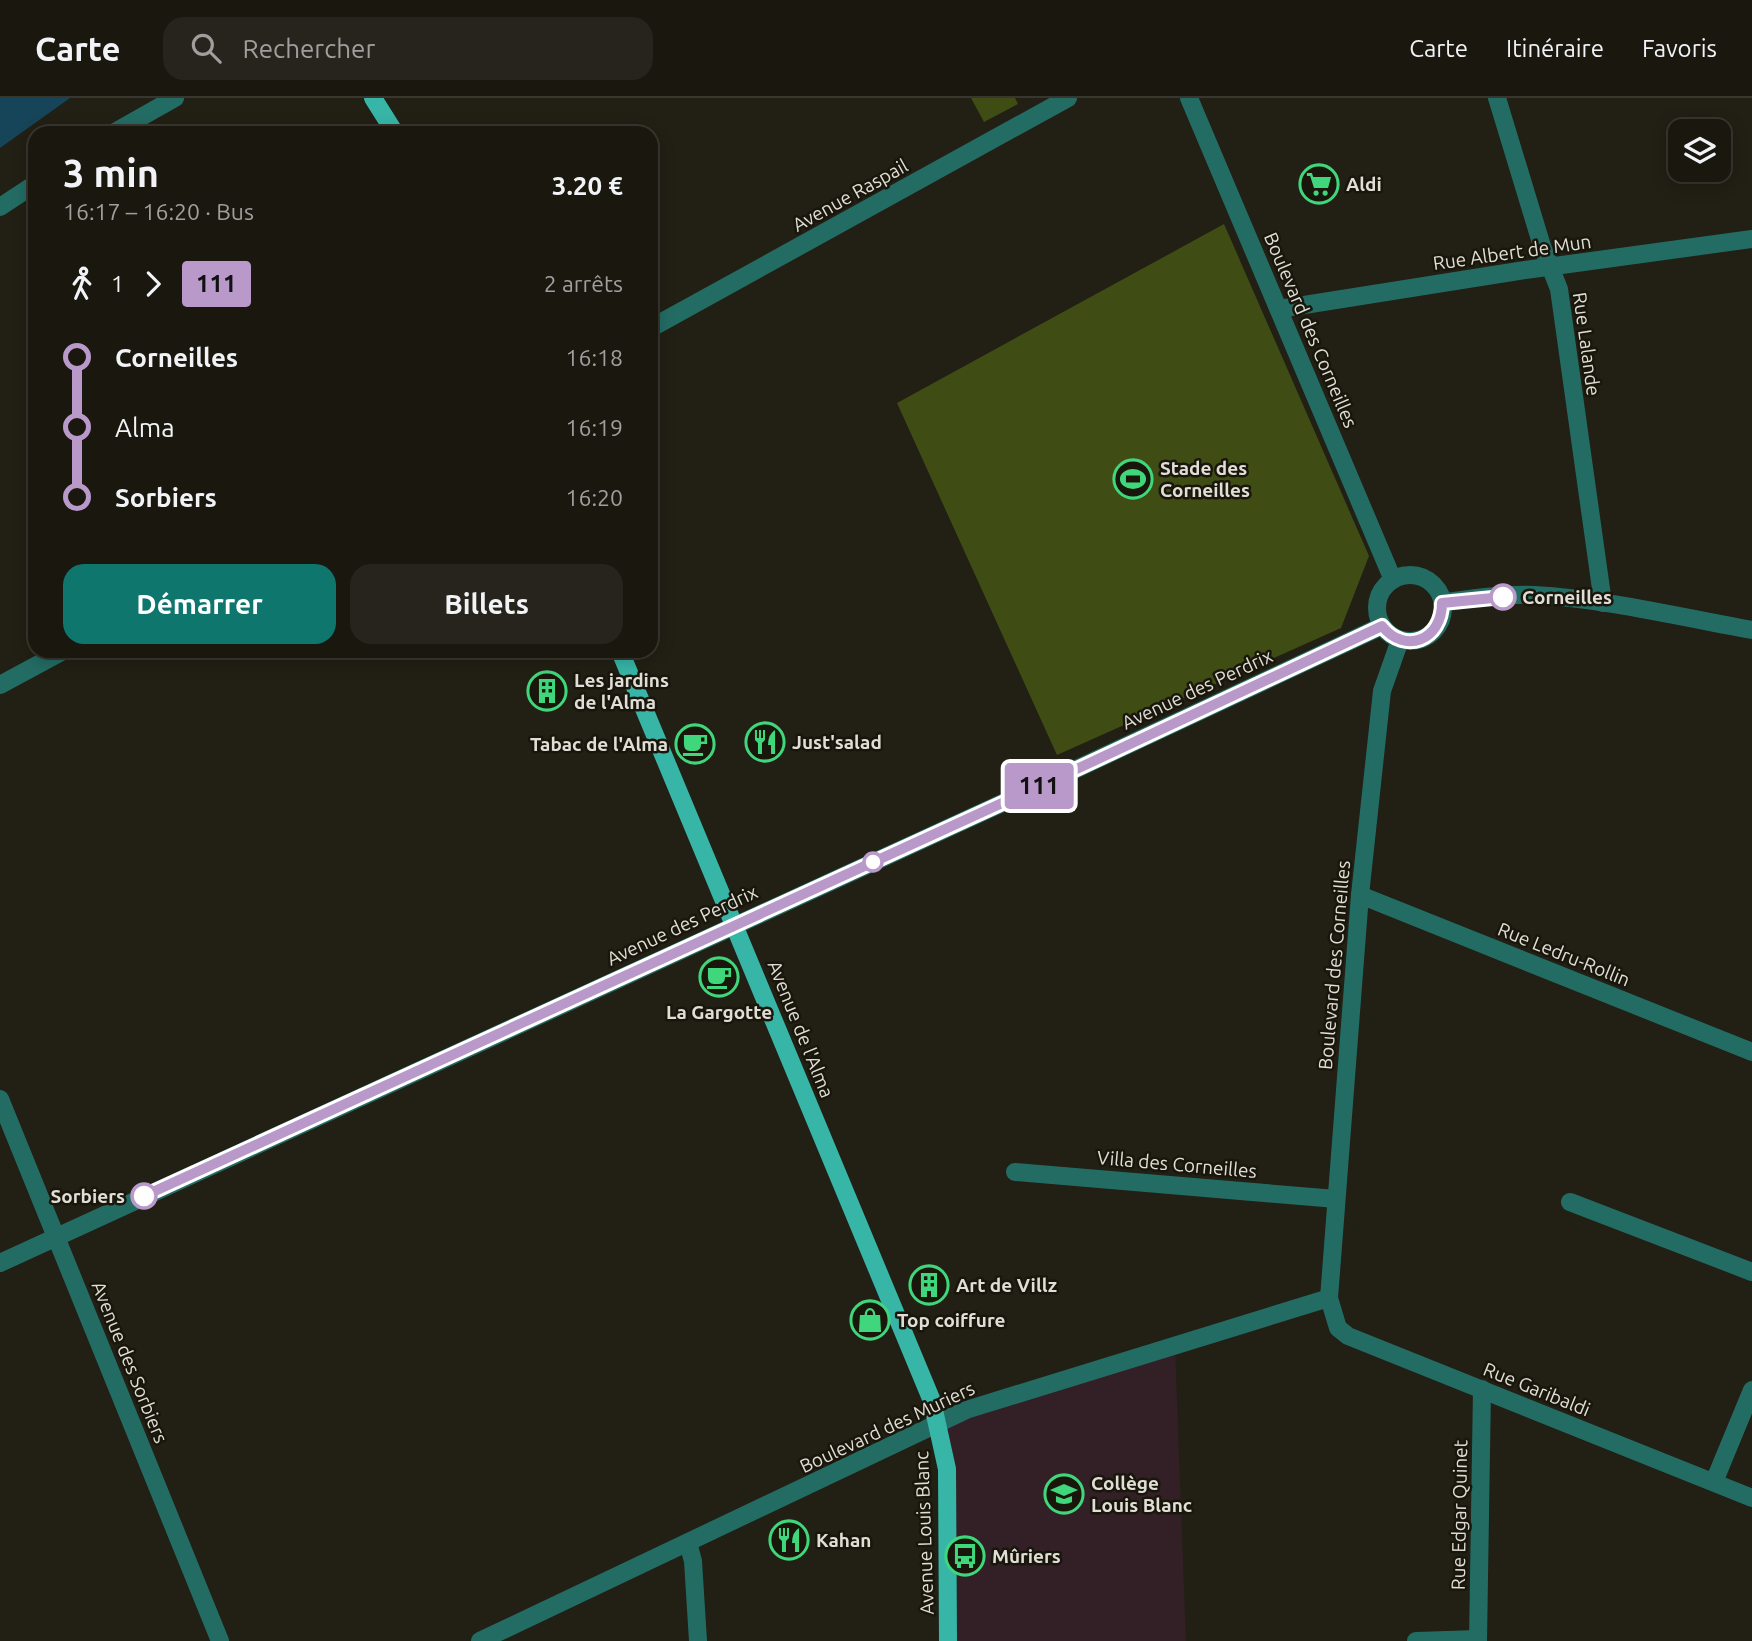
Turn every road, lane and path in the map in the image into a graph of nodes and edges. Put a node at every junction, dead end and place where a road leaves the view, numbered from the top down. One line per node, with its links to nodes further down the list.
1 (175, 98): 6 (street)
2 (373, 98): 7 (main road)
3 (1068, 98): 13 (street, Avenue Raspail)
4 (1189, 98): 12 (street, Boulevard des Corneilles)
5 (1497, 98): 11 (street, Rue Lalande)
6 (125, 126)
7 (391, 126)
8 (28, 189): 9 (street)
9 (0, 207)
10 (1752, 239): 11 (street, Rue Albert de Mun)
11 (1550, 267): 12 (street, Rue Albert de Mun); 16 (street, Rue Lalande)
12 (1279, 309): 14 (street, Boulevard des Corneilles)
13 (658, 324)
14 (1393, 580): 15 (street); 17 (street)
15 (1442, 603): 16 (street); 19 (street)
16 (1603, 603): 18 (street)
17 (1382, 626): 19 (street); 24 (street, Avenue des Perdrix)
18 (1752, 630)
19 (1400, 640): 23 (street, Boulevard des Corneilles)
20 (49, 658): 22 (street)
21 (623, 658): 24 (main road, Avenue de l'Alma)
22 (0, 685)
23 (1360, 895): 25 (street, Rue Ledru-Rollin); 28 (street, Boulevard des Corneilles)
24 (734, 925): 30 (street, Avenue des Perdrix); 36 (main road, Avenue de l'Alma)
25 (1752, 1052)
26 (0, 1099): 30 (street, Avenue des Sorbiers)
27 (1015, 1172): 28 (street, Villa des Corneilles)
28 (1336, 1199): 33 (street, Boulevard des Corneilles)
29 (1570, 1202): 32 (street)
30 (56, 1237): 31 (street, Avenue des Perdrix); 41 (street, Avenue des Sorbiers)
31 (0, 1263)
32 (1752, 1272)
33 (1329, 1298): 34 (street, Rue Garibaldi); 36 (street, Boulevard des Muriers)
34 (1482, 1389): 37 (street, Rue Garibaldi); 40 (street, Rue Edgar Quinet)
35 (1752, 1390): 37 (street)
36 (939, 1424): 39 (street, Boulevard des Muriers); 44 (main road, Avenue Louis Blanc)
37 (1714, 1482): 38 (street, Rue Garibaldi)
38 (1752, 1498)
39 (688, 1543): 42 (street, Boulevard des Muriers); 43 (street)
40 (1478, 1640): 45 (street)
41 (220, 1641)
42 (480, 1641)
43 (698, 1641)
44 (948, 1641)
45 (1416, 1641)

